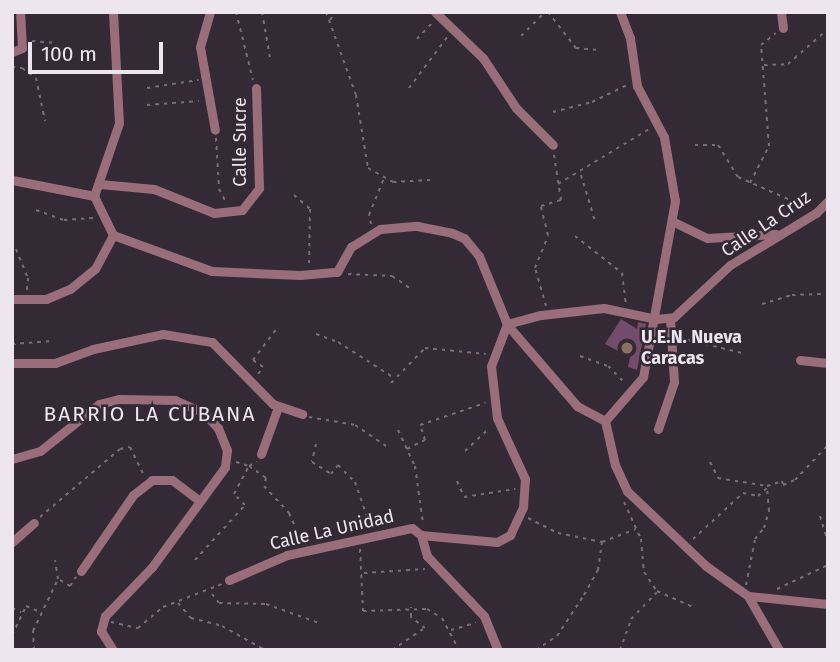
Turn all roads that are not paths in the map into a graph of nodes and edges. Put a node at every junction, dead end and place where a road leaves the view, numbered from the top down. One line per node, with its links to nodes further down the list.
1 (20, 12): 8 (street)
2 (113, 12): 13 (street)
3 (210, 12): 10 (street)
4 (620, 12): 16 (street)
5 (781, 12): 7 (street)
6 (437, 15): 11 (street)
7 (783, 28)
8 (12, 52)
9 (256, 88): 13 (street, Calle Sucre)
10 (215, 130)
11 (553, 145)
12 (12, 180): 14 (street)
13 (100, 184): 14 (street)
14 (94, 196): 18 (street)
15 (828, 201): 17 (street, Calle La Cruz)
16 (674, 222): 17 (street); 21 (street)
17 (781, 233): 20 (street, Calle La Cruz)
18 (113, 235): 19 (street); 22 (street)
19 (12, 299)
20 (670, 318): 21 (street); 29 (street)
21 (656, 319): 22 (street); 28 (street)
22 (507, 324): 28 (street); 34 (street, Calle La Unidad)
23 (800, 360): 25 (street)
24 (12, 363): 26 (street)
25 (828, 363)
26 (278, 407): 27 (street); 30 (street)
27 (302, 414)
28 (606, 421): 38 (street)
29 (658, 429)
30 (261, 454)
31 (12, 459): 32 (street)
32 (200, 501): 36 (street); 40 (street)
33 (34, 523): 35 (street)
34 (422, 535): 37 (street, Calle La Unidad); 41 (street)
35 (12, 542)
36 (81, 571)
37 (229, 580)
38 (746, 595): 39 (street); 42 (street)
39 (828, 604)
40 (113, 650)
41 (498, 650)
42 (779, 650)

